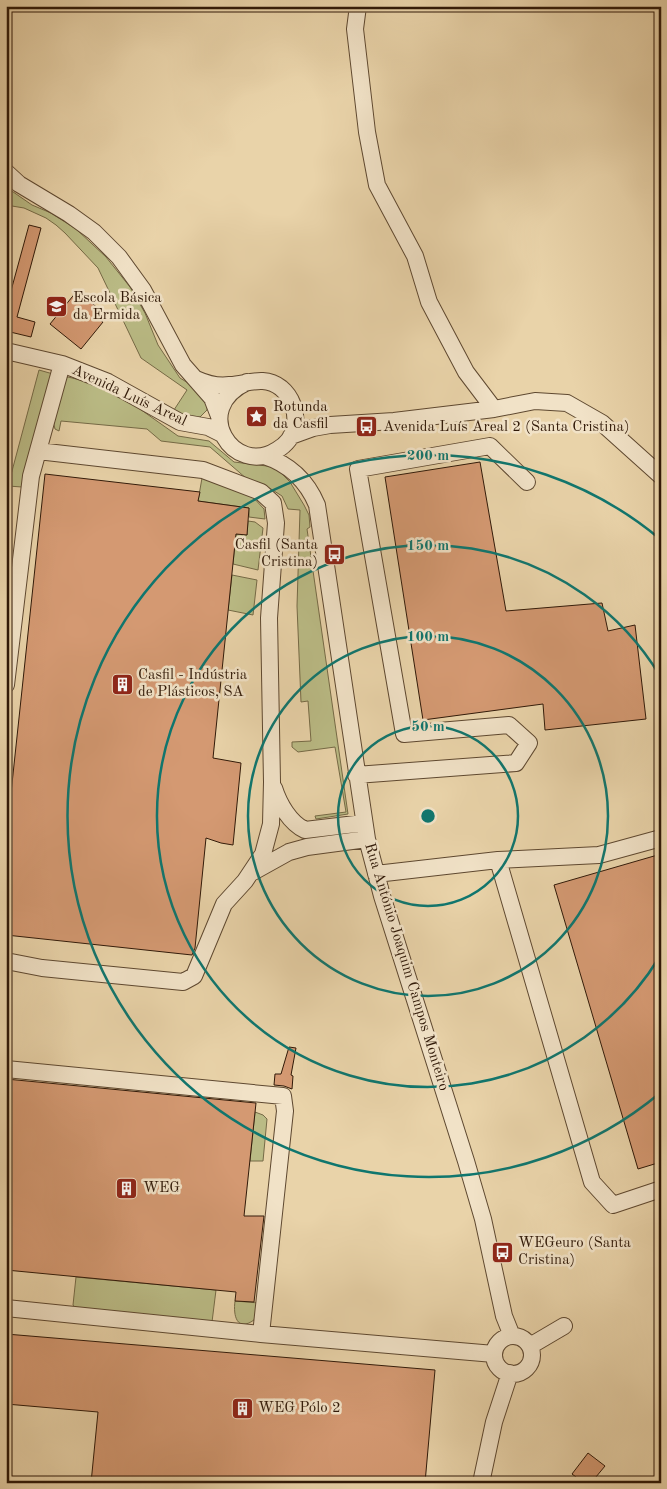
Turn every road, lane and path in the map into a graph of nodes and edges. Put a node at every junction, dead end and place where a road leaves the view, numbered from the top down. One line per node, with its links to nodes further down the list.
1 (358, 6): 8 (street)
2 (6, 172): 5 (street)
3 (6, 352): 4 (street, Avenida Luís Areal)
4 (62, 364): 11 (street, Avenida Luís Areal); 13 (street)
5 (194, 378): 6 (street); 9 (street)
6 (247, 382): 7 (street); 9 (street)
7 (290, 399): 10 (street); 12 (street)
8 (494, 409): 10 (street); 15 (street)
9 (219, 416): 11 (street)
10 (330, 425): 12 (street)
11 (222, 434): 14 (street)
12 (290, 438): 14 (street); 16 (street, Rua António Joaquim Campos Monteiro)
13 (38, 452): 18 (street); 20 (street)
14 (264, 456): 16 (street, Rua António Joaquim Campos Monteiro)
15 (657, 473)
16 (300, 478): 19 (street, Rua António Joaquim Campos Monteiro)
17 (527, 482): 19 (street)
18 (6, 685)
19 (356, 775): 21 (street, Rua António Joaquim Campos Monteiro)
20 (272, 782): 21 (street); 25 (street)
21 (365, 831): 24 (street, Rua António Joaquim Campos Monteiro); 25 (street)
22 (661, 838): 23 (street)
23 (498, 860): 24 (street); 28 (street)
24 (376, 874): 32 (street, Rua António Joaquim Campos Monteiro)
25 (248, 876): 26 (street)
26 (6, 961)
27 (6, 1069): 31 (street)
28 (661, 1189)
29 (6, 1308): 31 (street)
30 (564, 1326): 33 (street)
31 (261, 1334): 34 (street)
32 (512, 1336): 33 (street); 34 (street)
33 (530, 1346): 35 (street)
34 (494, 1354): 35 (street)
35 (510, 1373): 36 (street)
36 (481, 1483)

